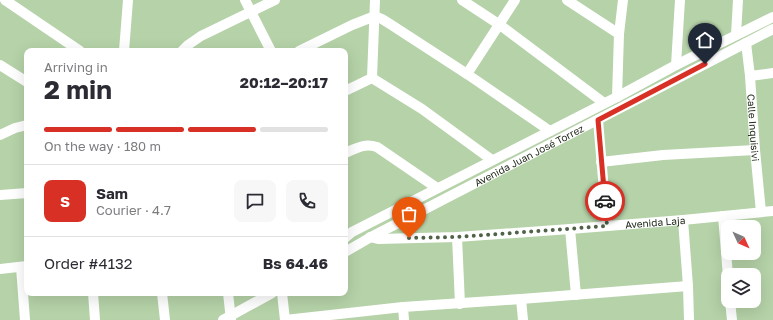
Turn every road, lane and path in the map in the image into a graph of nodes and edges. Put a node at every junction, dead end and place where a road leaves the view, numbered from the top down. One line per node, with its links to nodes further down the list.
1 (5, 0): 20 (street)
2 (128, 0): 21 (street)
3 (245, 0): 12 (street)
4 (275, 0): 12 (street)
5 (375, 0): 13 (street)
6 (462, 0): 15 (street)
7 (515, 0): 15 (street)
8 (567, 0): 17 (street)
9 (624, 0): 17 (street)
10 (680, 0): 26 (street)
11 (738, 0): 18 (street)
12 (251, 12): 22 (street); 23 (street)
13 (375, 16): 24 (street); 28 (street); 30 (street)
14 (773, 17): 18 (street)
15 (500, 25): 28 (street); 34 (street)
16 (773, 29): 19 (street, Avenida Juan José Torrez)
17 (619, 34): 33 (street)
18 (736, 35): 26 (street)
19 (746, 43): 29 (street, Calle Inquisivi); 35 (street, Avenida Juan José Torrez)
20 (76, 48)
21 (124, 48)
22 (185, 48)
23 (269, 48)
24 (305, 48)
25 (0, 65): 31 (street)
26 (676, 65): 33 (street)
27 (773, 73): 29 (street)
28 (467, 74): 37 (street)
29 (750, 76): 39 (street, Calle Inquisivi)
30 (372, 78): 32 (street); 41 (street)
31 (24, 80)
32 (348, 90)
33 (617, 97): 34 (street)
34 (604, 103): 37 (street)
35 (598, 120): 42 (street); 53 (street, Avenida Juan José Torrez)
36 (24, 126): 38 (street)
37 (550, 131): 41 (street)
38 (1, 133)
39 (755, 150): 42 (street); 47 (street, Calle Inquisivi)
40 (348, 152): 43 (street)
41 (492, 160): 43 (street)
42 (601, 162): 50 (street)
43 (437, 188): 52 (street)
44 (24, 193): 45 (street)
45 (0, 195)
46 (773, 211): 47 (street, Avenida Laja)
47 (761, 212): 48 (street, Avenida Laja)
48 (723, 216): 49 (street, Avenida Laja); 59 (street)
49 (683, 220): 50 (street, Avenida Laja); 60 (street)
50 (607, 226): 51 (street, Avenida Laja)
51 (570, 229): 54 (street, Avenida Laja); 61 (street)
52 (348, 236)
53 (371, 237): 54 (street, Avenida Laja); 55 (street, Avenida Laja); 56 (street, Avenida Juan José Torrez)
54 (457, 237): 69 (street)
55 (348, 239)
56 (348, 250)
57 (24, 266): 58 (street)
58 (0, 268)
59 (727, 268)
60 (688, 286): 61 (street); 79 (street)
61 (576, 295): 68 (street)
62 (25, 296): 73 (street)
63 (93, 296): 74 (street)
64 (162, 296): 75 (street)
65 (228, 296): 72 (street)
66 (267, 296): 72 (street)
67 (282, 296): 76 (street)
68 (521, 299): 69 (street); 78 (street)
69 (460, 304): 70 (street)
70 (403, 307): 76 (street); 77 (street)
71 (731, 308): 80 (street)
72 (228, 319)
73 (25, 320)
74 (95, 320)
75 (165, 320)
76 (285, 320)
77 (404, 320)
78 (523, 320)
79 (689, 320)
80 (732, 320)

